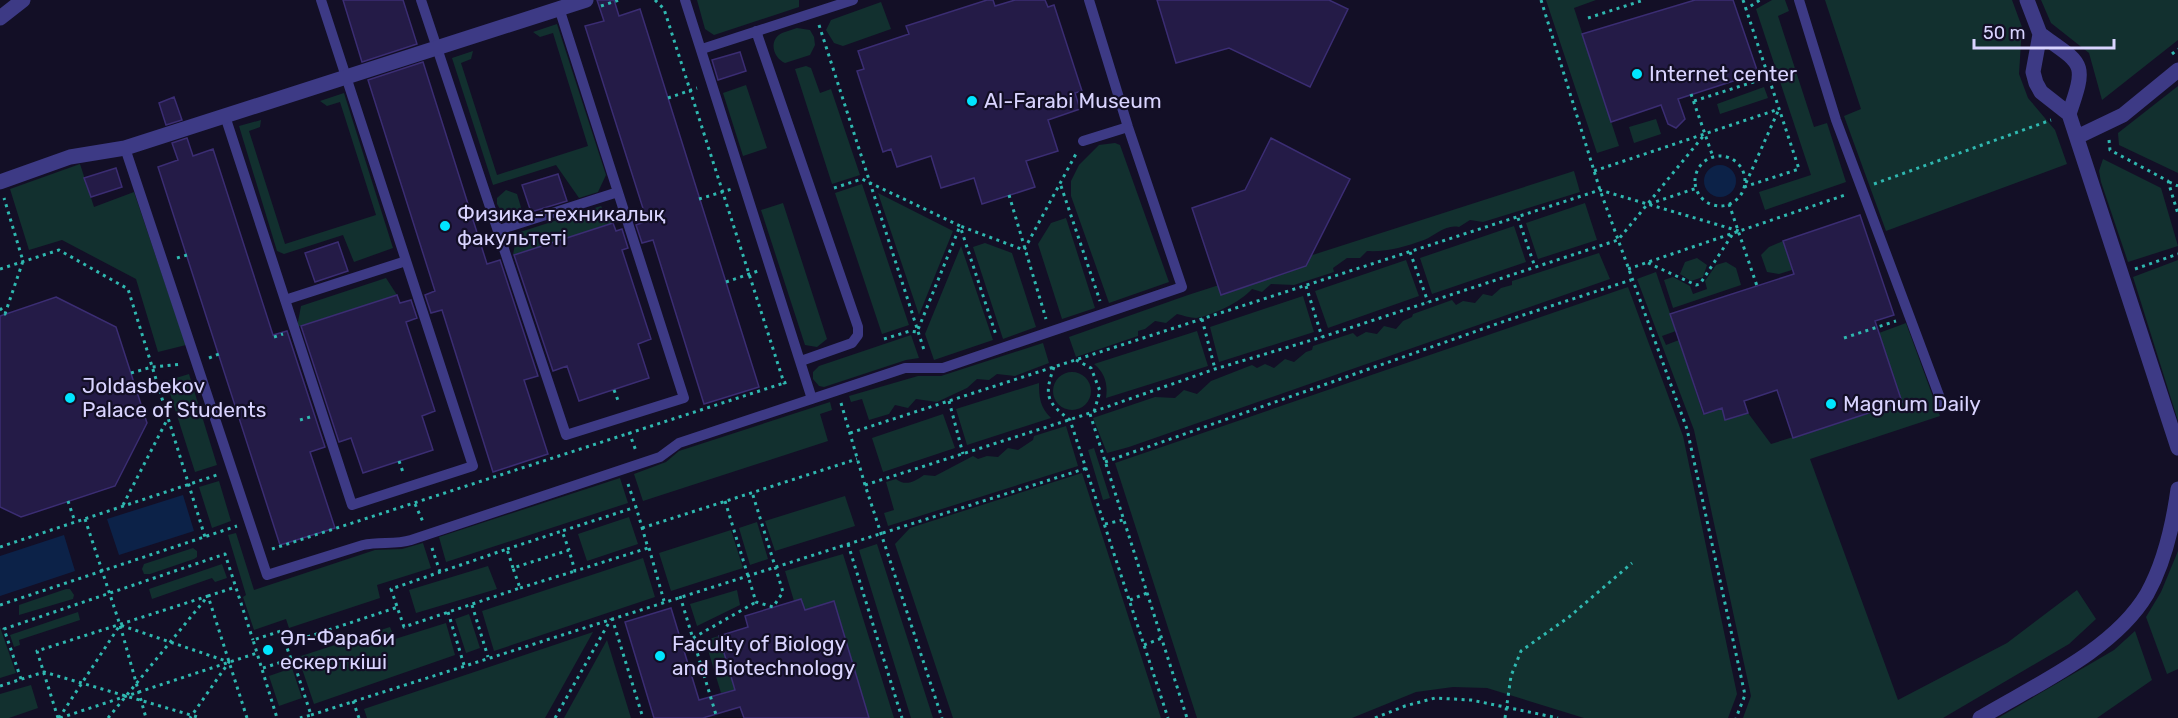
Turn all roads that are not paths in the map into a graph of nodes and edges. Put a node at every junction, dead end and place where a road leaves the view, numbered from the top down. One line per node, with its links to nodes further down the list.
1 (23, 0): 11 (street)
2 (321, 0): 17 (lane)
3 (421, 0): 14 (lane)
4 (685, 0): 15 (lane)
5 (854, 0): 12 (lane)
6 (1089, 0): 20 (lane)
7 (1799, 0): 31 (lane)
8 (2026, 0): 13 (street)
9 (591, 4): 10 (street)
10 (559, 8): 14 (street); 25 (lane)
11 (0, 18)
12 (756, 31): 15 (lane); 29 (lane)
13 (2040, 34): 18 (street); 18 (street)
14 (438, 47): 17 (street); 26 (lane)
15 (702, 50): 29 (lane)
16 (2178, 70): 21 (street)
17 (346, 77): 19 (street); 27 (lane)
18 (2069, 114): 21 (street)
19 (225, 116): 23 (street); 28 (lane)
20 (1128, 127): 22 (lane); 30 (lane)
21 (2077, 137): 32 (street)
22 (1083, 141)
23 (125, 148): 24 (street); 30 (lane)
24 (2, 188)
25 (618, 192): 26 (lane); 26 (lane)
26 (499, 230)
27 (406, 261): 28 (lane); 28 (lane)
28 (285, 300)
29 (801, 361): 30 (lane)
30 (813, 399)
31 (1943, 406)
32 (2178, 448)
33 (2178, 489): 34 (street)
34 (1980, 718)

